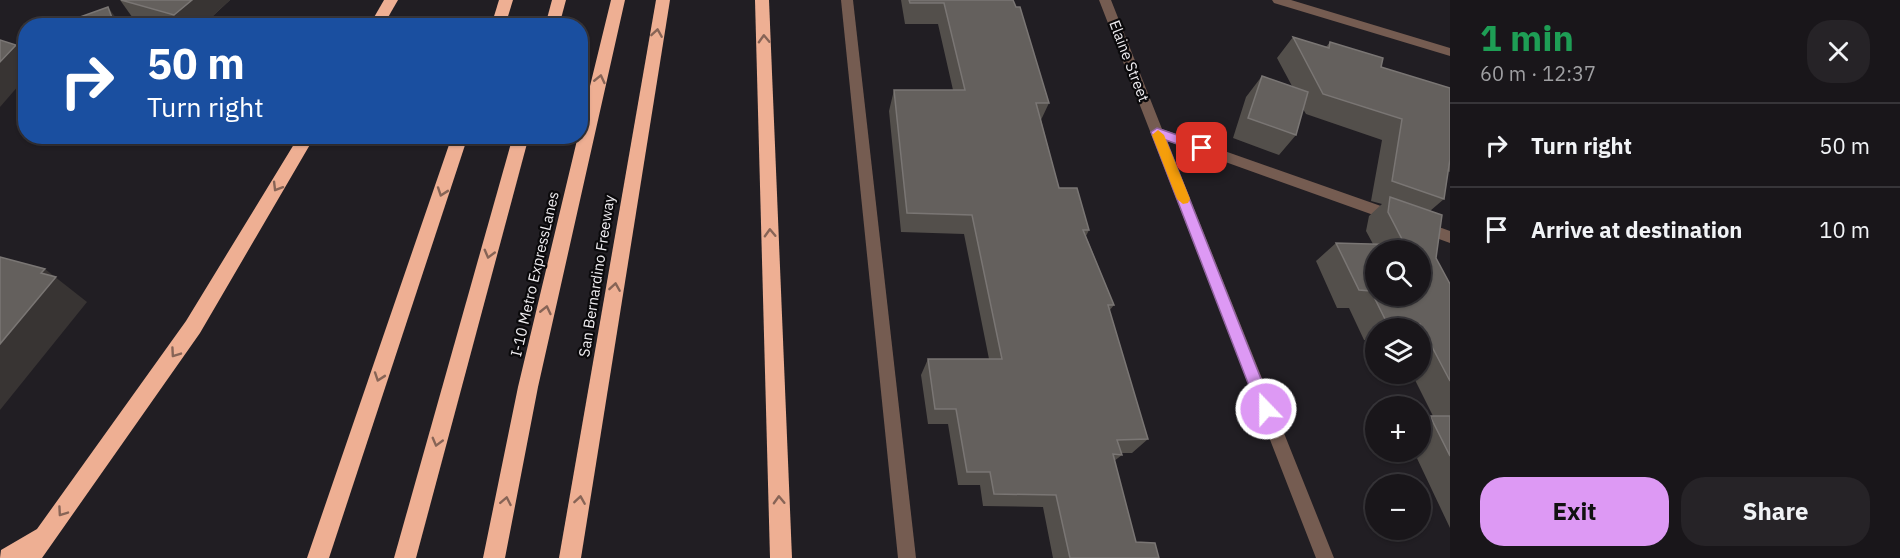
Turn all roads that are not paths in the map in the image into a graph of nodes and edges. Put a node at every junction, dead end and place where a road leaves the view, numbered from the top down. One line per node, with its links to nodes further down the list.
1 (391, 0): 10 (highway)
2 (507, 0): 11 (highway)
3 (559, 0): 12 (highway)
4 (618, 0): 14 (highway, I-10 Metro ExpressLanes, one-way to 4)
5 (663, 0): 27 (highway, San Bernardino Freeway, one-way to 5)
6 (762, 0): 28 (highway, one-way to 6)
7 (847, 0): 29 (street)
8 (1105, 0): 15 (street, Elaine Street)
9 (1278, 0): 13 (street)
10 (381, 18)
11 (501, 18)
12 (554, 18)
13 (1450, 52)
14 (588, 129)
15 (1157, 132): 20 (street); 30 (street, Elaine Street)
16 (303, 144): 21 (highway, one-way to 21)
17 (457, 144): 24 (highway, one-way to 24)
18 (519, 144): 25 (highway, one-way to 25)
19 (585, 144): 26 (highway, I-10 Metro ExpressLanes, one-way to 19)
20 (1450, 237)
21 (47, 533): 22 (highway); 23 (highway)
22 (9, 558)
23 (29, 558)
24 (318, 558)
25 (405, 558)
26 (494, 558)
27 (570, 558)
28 (782, 558)
29 (907, 558)
30 (1325, 558)

